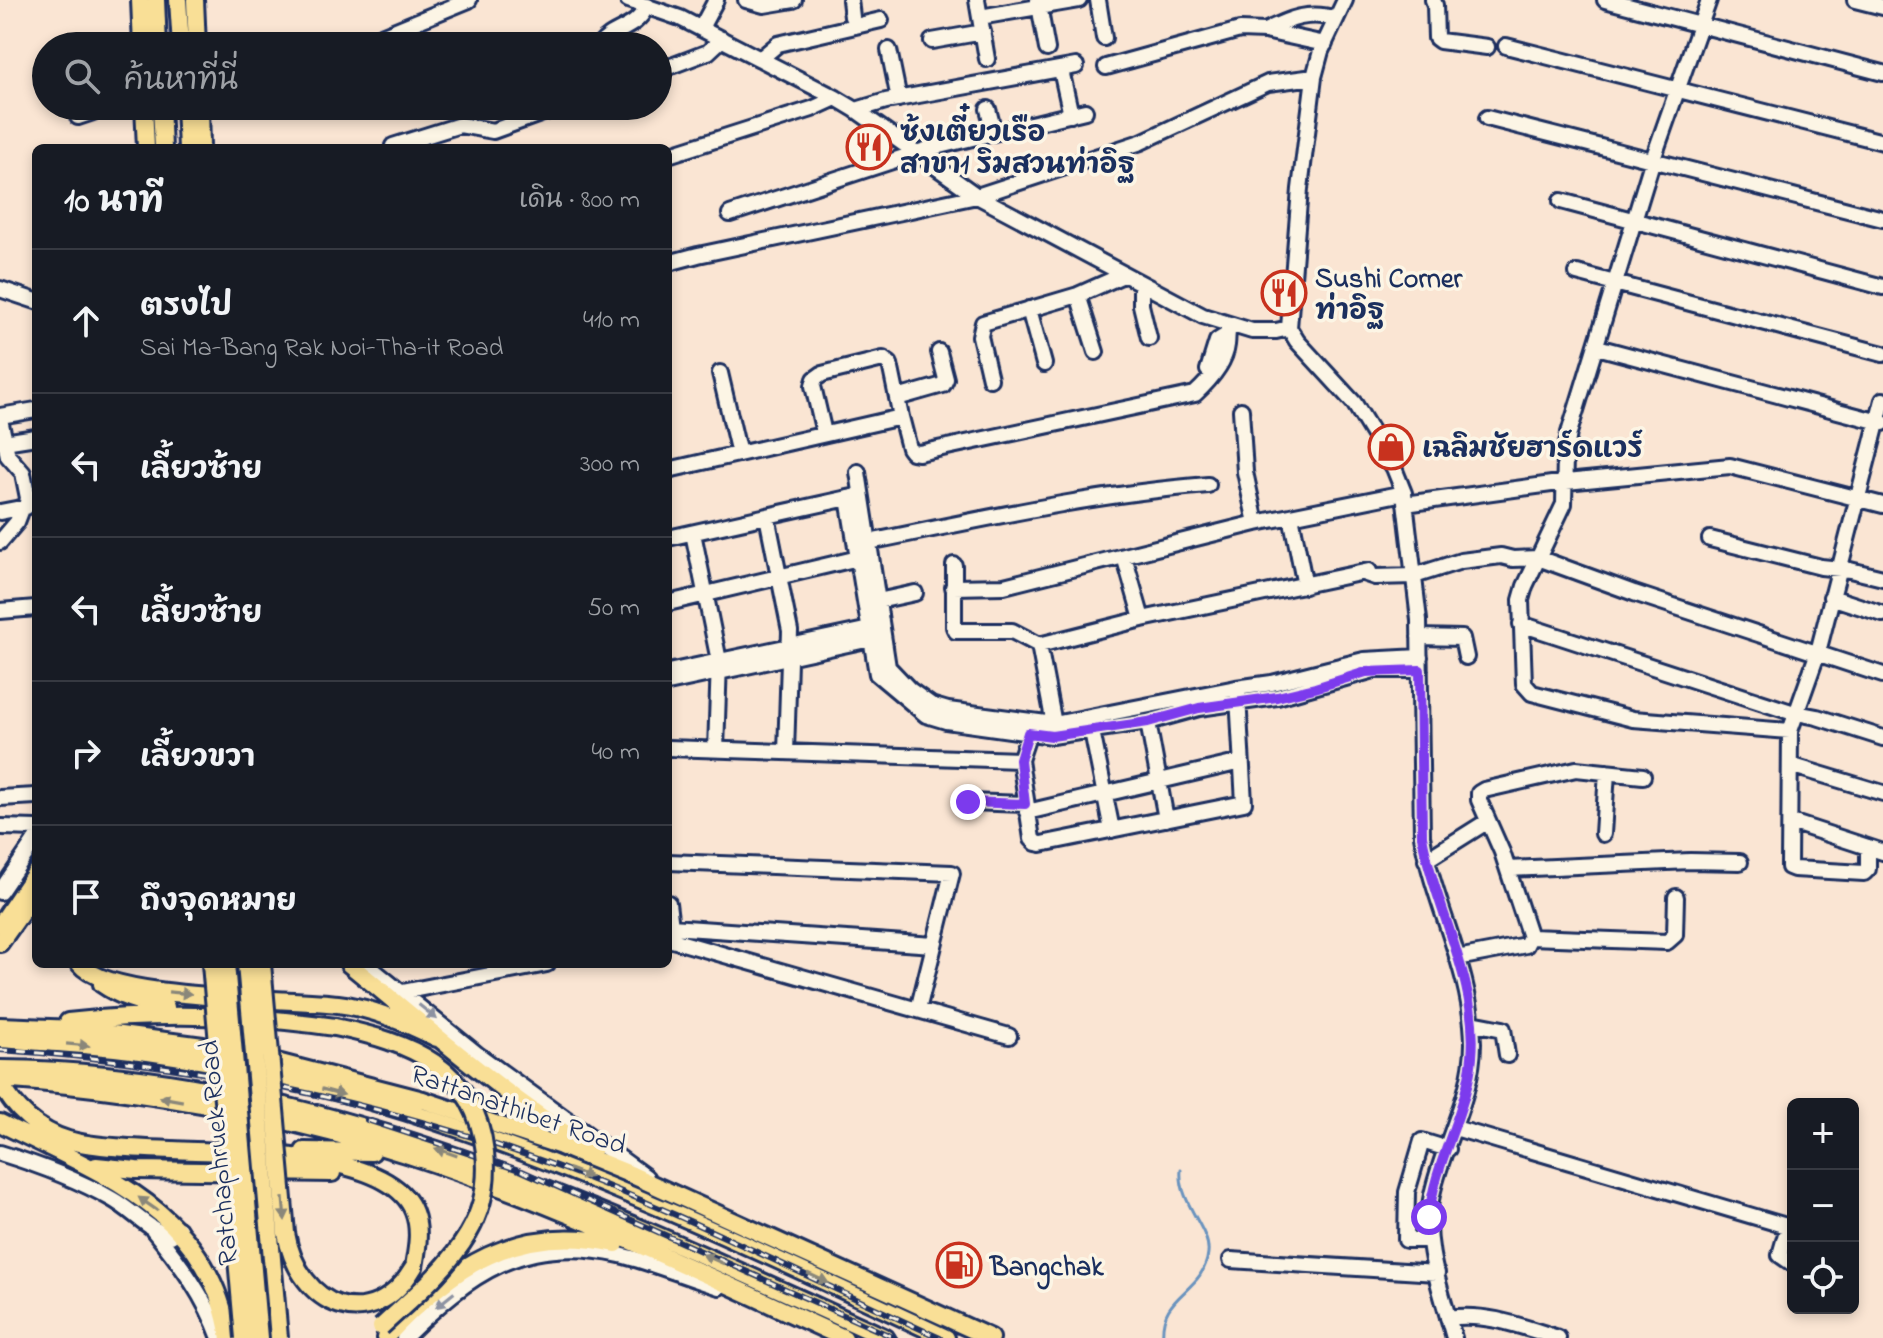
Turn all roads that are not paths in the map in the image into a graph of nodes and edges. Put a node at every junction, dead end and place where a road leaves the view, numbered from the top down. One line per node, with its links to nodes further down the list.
1 (140, 0): 29 (main road)
2 (156, 0): 30 (main road)
3 (178, 0): 31 (main road)
4 (195, 0): 32 (main road)
5 (469, 0): 33 (street)
6 (628, 0): 20 (street)
7 (716, 0): 27 (street)
8 (746, 0): 9 (street)
9 (794, 0)
10 (850, 0): 22 (street)
11 (977, 0): 26 (street)
12 (1079, 0): 19 (street)
13 (1098, 0): 35 (street)
14 (1345, 0): 23 (street)
15 (1433, 0): 40 (street)
16 (1605, 0): 25 (street)
17 (1709, 0): 25 (street)
18 (1855, 0): 21 (street)
19 (1038, 4): 26 (street); 41 (street)
20 (647, 6): 27 (street); 34 (street)
21 (1883, 7)
22 (852, 17)
23 (1336, 19): 28 (street); 38 (street)
24 (881, 20): 43 (street)
25 (1700, 24): 49 (street); 51 (street)
26 (982, 25): 37 (street); 44 (street)
27 (701, 28): 36 (street)
28 (1265, 31): 38 (street); 47 (street)
29 (141, 32)
30 (157, 32)
31 (180, 32)
32 (196, 32)
33 (391, 32)
34 (617, 32)
35 (1104, 38)
36 (722, 39): 43 (street); 45 (street)
37 (932, 41)
38 (1325, 44): 50 (street)
39 (1506, 46): 51 (street)
40 (1487, 47)
41 (1047, 49)
42 (889, 50): 53 (street)
43 (760, 59): 52 (street)
44 (987, 59)
45 (672, 66)
46 (1076, 66): 48 (street)
47 (1106, 67)
48 (1061, 70): 53 (street); 62 (street)
49 (1883, 73)
50 (1314, 77): 72 (street); 87 (street)
51 (1678, 89): 63 (street); 71 (street)
52 (836, 98): 55 (street); 70 (street)
53 (899, 99): 55 (street)
54 (988, 109): 62 (street)
55 (856, 110): 69 (street)
56 (1487, 118): 71 (street)
57 (145, 120): 64 (main road)
58 (162, 120): 65 (main road)
59 (195, 120): 66 (main road)
60 (200, 120): 67 (main road)
61 (523, 120): 68 (street)
62 (994, 132): 69 (street)
63 (1883, 142)
64 (146, 144)
65 (163, 144)
66 (188, 144)
67 (201, 144)
68 (399, 144)
69 (916, 152): 72 (street); 74 (street)
70 (672, 154)
71 (1653, 159): 75 (street); 76 (street)
72 (977, 196): 77 (street); 79 (street)
73 (1561, 201): 76 (street)
74 (730, 214)
75 (1883, 219)
76 (1635, 221): 81 (street); 82 (street)
77 (672, 262)
78 (1577, 273): 81 (street)
79 (1123, 275): 80 (street); 84 (street)
80 (1141, 284): 88 (street); 89 (street)
81 (1617, 284): 90 (street); 93 (street)
82 (1883, 287)
83 (0, 289): 85 (street)
84 (1078, 295): 86 (street); 92 (street)
85 (32, 300)
86 (1029, 309): 94 (street); 96 (street)
87 (1289, 328): 88 (street); 114 (street)
88 (1227, 331): 101 (street)
89 (1149, 338)
90 (1597, 347): 103 (street); 110 (street)
91 (939, 352): 97 (street)
92 (1096, 352)
93 (1883, 354)
94 (1044, 364)
95 (720, 373): 107 (street)
96 (990, 379)
97 (897, 398): 101 (street); 104 (street)
98 (1883, 400): 103 (street)
99 (1241, 410): 120 (street)
100 (32, 411): 102 (street)
101 (901, 417): 104 (street)
102 (0, 418): 106 (street)
103 (1880, 422): 113 (street)
104 (824, 433): 107 (street)
105 (32, 438): 106 (street)
106 (4, 442): 116 (street)
107 (739, 454): 108 (street)
108 (672, 469)
109 (858, 472): 112 (street)
110 (1566, 482): 113 (street); 114 (street); 127 (street)
111 (1208, 485): 125 (street)
112 (855, 497): 118 (street); 125 (street)
113 (1858, 498): 115 (street); 129 (street)
114 (1404, 499): 119 (street); 130 (street)
115 (1883, 505)
116 (22, 509): 117 (street); 124 (street)
117 (0, 512)
118 (767, 516): 121 (street); 131 (street)
119 (1291, 516): 120 (street); 133 (street)
120 (1256, 523): 126 (street)
121 (693, 533): 122 (street); 136 (street)
122 (672, 537)
123 (1710, 539): 129 (street)
124 (0, 542)
125 (866, 552): 131 (street); 138 (street); 145 (street)
126 (1124, 556): 134 (street); 143 (street)
127 (1538, 558): 130 (street); 144 (street); 149 (street)
128 (954, 565): 134 (street)
129 (1838, 570): 132 (street); 137 (street)
130 (1414, 571): 133 (street); 146 (street)
131 (781, 576): 136 (street); 148 (street)
132 (1883, 578)
133 (1305, 586): 143 (street)
134 (953, 587): 147 (street)
135 (915, 593): 138 (street)
136 (707, 594): 139 (street); 152 (street)
137 (1831, 597): 142 (street); 149 (street)
138 (878, 601): 145 (street)
139 (672, 602)
140 (32, 608): 141 (street)
141 (0, 611)
142 (1883, 614)
143 (1142, 619): 147 (street)
144 (1521, 624): 157 (street); 162 (street)
145 (877, 632): 148 (street); 160 (street)
146 (1419, 637): 150 (street); 151 (street)
147 (1039, 645): 159 (street)
148 (790, 650): 152 (street); 166 (street)
149 (1818, 652): 154 (street); 157 (street)
150 (1466, 657)
151 (1420, 663): 156 (street); 188 (street)
152 (719, 666): 153 (street); 155 (street); 165 (street)
153 (672, 672)
154 (1883, 675)
155 (672, 682)
156 (1238, 694): 158 (street); 159 (street); 168 (street)
157 (1798, 713): 162 (street); 163 (street)
158 (1148, 722): 161 (street); 172 (street)
159 (1054, 724): 160 (street)
160 (1030, 728): 161 (street); 167 (street)
161 (1092, 731): 174 (street)
162 (1790, 731): 169 (street)
163 (1883, 738)
164 (672, 748): 165 (street)
165 (716, 750): 166 (street)
166 (786, 752): 167 (street)
167 (1020, 760): 178 (street)
168 (1241, 762): 172 (street); 179 (street)
169 (1790, 765): 173 (street); 181 (street)
170 (1607, 772): 171 (street); 180 (street); 185 (street)
171 (1643, 776)
172 (1159, 782): 174 (street); 179 (street)
173 (1883, 793)
174 (1106, 794): 178 (street); 184 (street)
175 (32, 796): 176 (street)
176 (0, 798)
177 (968, 802): 178 (street)
178 (1026, 808): 184 (street)
179 (1166, 819): 184 (street)
180 (1488, 821): 188 (street); 191 (street)
181 (1791, 822): 187 (street); 187 (street)
182 (2, 827): 183 (street)
183 (32, 828)
184 (1112, 830)
185 (1603, 834)
186 (32, 844): 193 (street)
187 (1876, 849)
188 (1426, 860): 202 (street)
189 (672, 862): 201 (street)
190 (1740, 862): 191 (street)
191 (1508, 869): 199 (street)
192 (32, 878): 196 (main road)
193 (2, 885)
194 (1676, 897): 199 (street)
195 (32, 898): 200 (main road)
196 (0, 925)
197 (672, 936): 201 (street)
198 (672, 937): 213 (street)
199 (1530, 937): 202 (street)
200 (0, 943)
201 (934, 945): 213 (street)
202 (1457, 958): 215 (street)
203 (84, 968): 214 (main road)
204 (85, 968): 219 (main road, one-way to 219)
205 (211, 968): 254 (main road, bridge)
206 (226, 968): 255 (main road, Ratchaphruek Road, bridge)
207 (246, 968): 256 (main road, Ratchaphruek Road, bridge)
208 (262, 968): 236 (main road, one-way to 236, bridge)
209 (354, 968): 219 (main road)
210 (371, 968): 212 (street)
211 (526, 968): 212 (street)
212 (402, 992): 237 (street, one-way to 237)
213 (918, 1010): 218 (street)
214 (228, 1015): 217 (main road); 251 (main road, bridge)
215 (1472, 1023): 221 (street); 227 (street)
216 (0, 1026): 217 (main road, Rattanathibet Road)
217 (23, 1027): 224 (main road, Rattanathibet Road)
218 (1009, 1036)
219 (437, 1038): 235 (main road)
220 (0, 1041): 222 (main road, Rattanathibet Road, one-way to 222)
221 (1507, 1055)
222 (201, 1061): 224 (main road); 261 (main road, Rattanathibet Road, one-way to 261)
223 (0, 1069): 260 (main road, one-way to 223)
224 (325, 1074): 235 (main road, Rattanathibet Road)
225 (0, 1081): 230 (main road); 232 (main road, one-way to 225)
226 (0, 1123): 228 (main road)
227 (1455, 1128): 229 (street); 239 (street)
228 (31, 1138): 233 (street); 234 (main road)
229 (1448, 1149): 242 (street); 242 (street)
230 (234, 1152): 232 (main road); 236 (main road)
231 (0, 1153): 233 (street)
232 (410, 1156): 243 (main road)
233 (25, 1161): 238 (street)
234 (83, 1164): 236 (main road); 240 (main road, one-way to 234)
235 (632, 1175): 237 (main road, Rattanathibet Road)
236 (393, 1185)
237 (658, 1186): 246 (main road, Rattanathibet Road)
238 (149, 1225): 240 (street); 252 (street)
239 (1787, 1226)
240 (179, 1229): 253 (main road)
241 (1787, 1235): 245 (street)
242 (1430, 1240): 247 (street)
243 (671, 1259): 248 (main road); 251 (main road)
244 (1231, 1260): 247 (street)
245 (1787, 1260)
246 (845, 1270): 261 (main road); 262 (main road, Rattanathibet Road)
247 (1437, 1273): 249 (street)
248 (754, 1297): 250 (main road); 257 (street, one-way to 257)
249 (1448, 1318): 263 (street); 264 (street)
250 (801, 1319): 258 (main road); 259 (main road)
251 (379, 1334)
252 (220, 1338)
253 (229, 1338)
254 (244, 1338)
255 (259, 1338)
256 (279, 1338)
257 (404, 1338)
258 (844, 1338)
259 (857, 1338)
260 (886, 1338)
261 (945, 1338)
262 (991, 1338)
263 (1454, 1338)
264 (1558, 1338)

